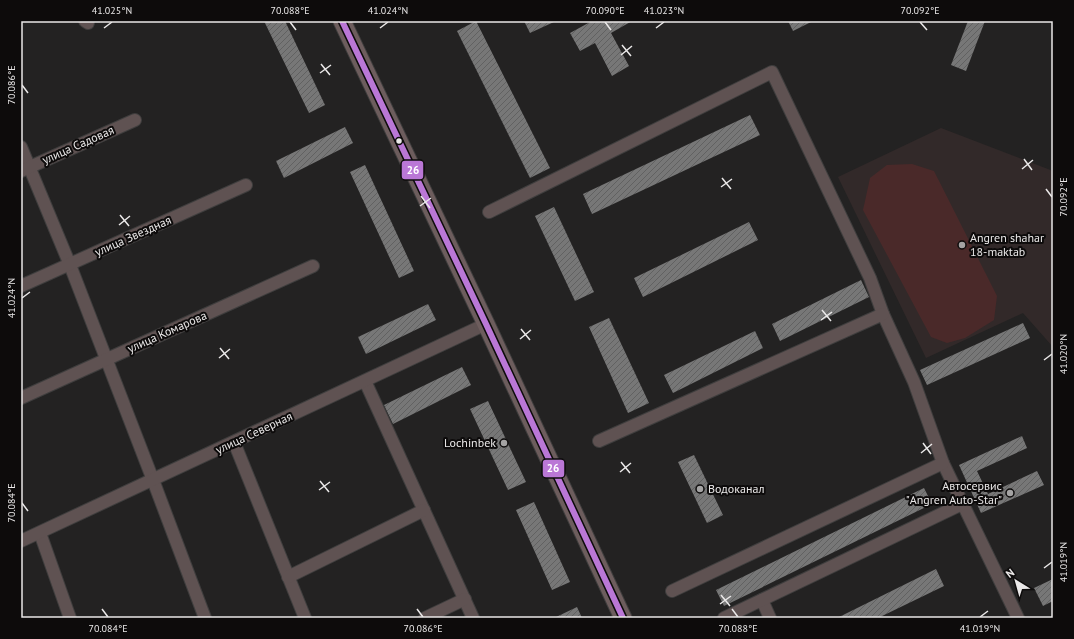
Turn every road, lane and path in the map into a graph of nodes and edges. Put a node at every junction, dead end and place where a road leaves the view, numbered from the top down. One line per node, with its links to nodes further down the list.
1 (342, 21): 11 (main road)
2 (135, 120): 4 (street, улица Садовая)
3 (21, 147): 4 (street)
4 (26, 169): 7 (street)
5 (246, 186): 7 (street, улица Звездная)
6 (489, 212): 10 (street)
7 (70, 265): 9 (street, улица Звездная); 12 (street)
8 (313, 266): 12 (street, улица Комарова)
9 (21, 286)
10 (883, 314): 15 (street); 17 (street)
11 (486, 324): 13 (street, улица Северная); 32 (main road)
12 (107, 359): 14 (street, улица Комарова); 18 (street)
13 (365, 381): 16 (street, улица Северная); 20 (street)
14 (21, 398)
15 (599, 441)
16 (234, 442): 18 (street, улица Северная); 23 (street)
17 (943, 463): 19 (street); 24 (street)
18 (153, 480): 21 (street, улица Северная); 28 (street)
19 (962, 504): 26 (street); 35 (street)
20 (424, 510): 23 (street); 25 (street)
21 (40, 533): 22 (street, улица Северная); 27 (street)
22 (21, 541)
23 (288, 577): 29 (street)
24 (672, 591)
25 (465, 599): 30 (street); 31 (street)
26 (762, 600): 33 (street); 34 (street)
27 (70, 618)
28 (205, 618)
29 (305, 618)
30 (425, 618)
31 (473, 618)
32 (624, 618)
33 (724, 618)
34 (770, 618)
35 (1018, 618)

